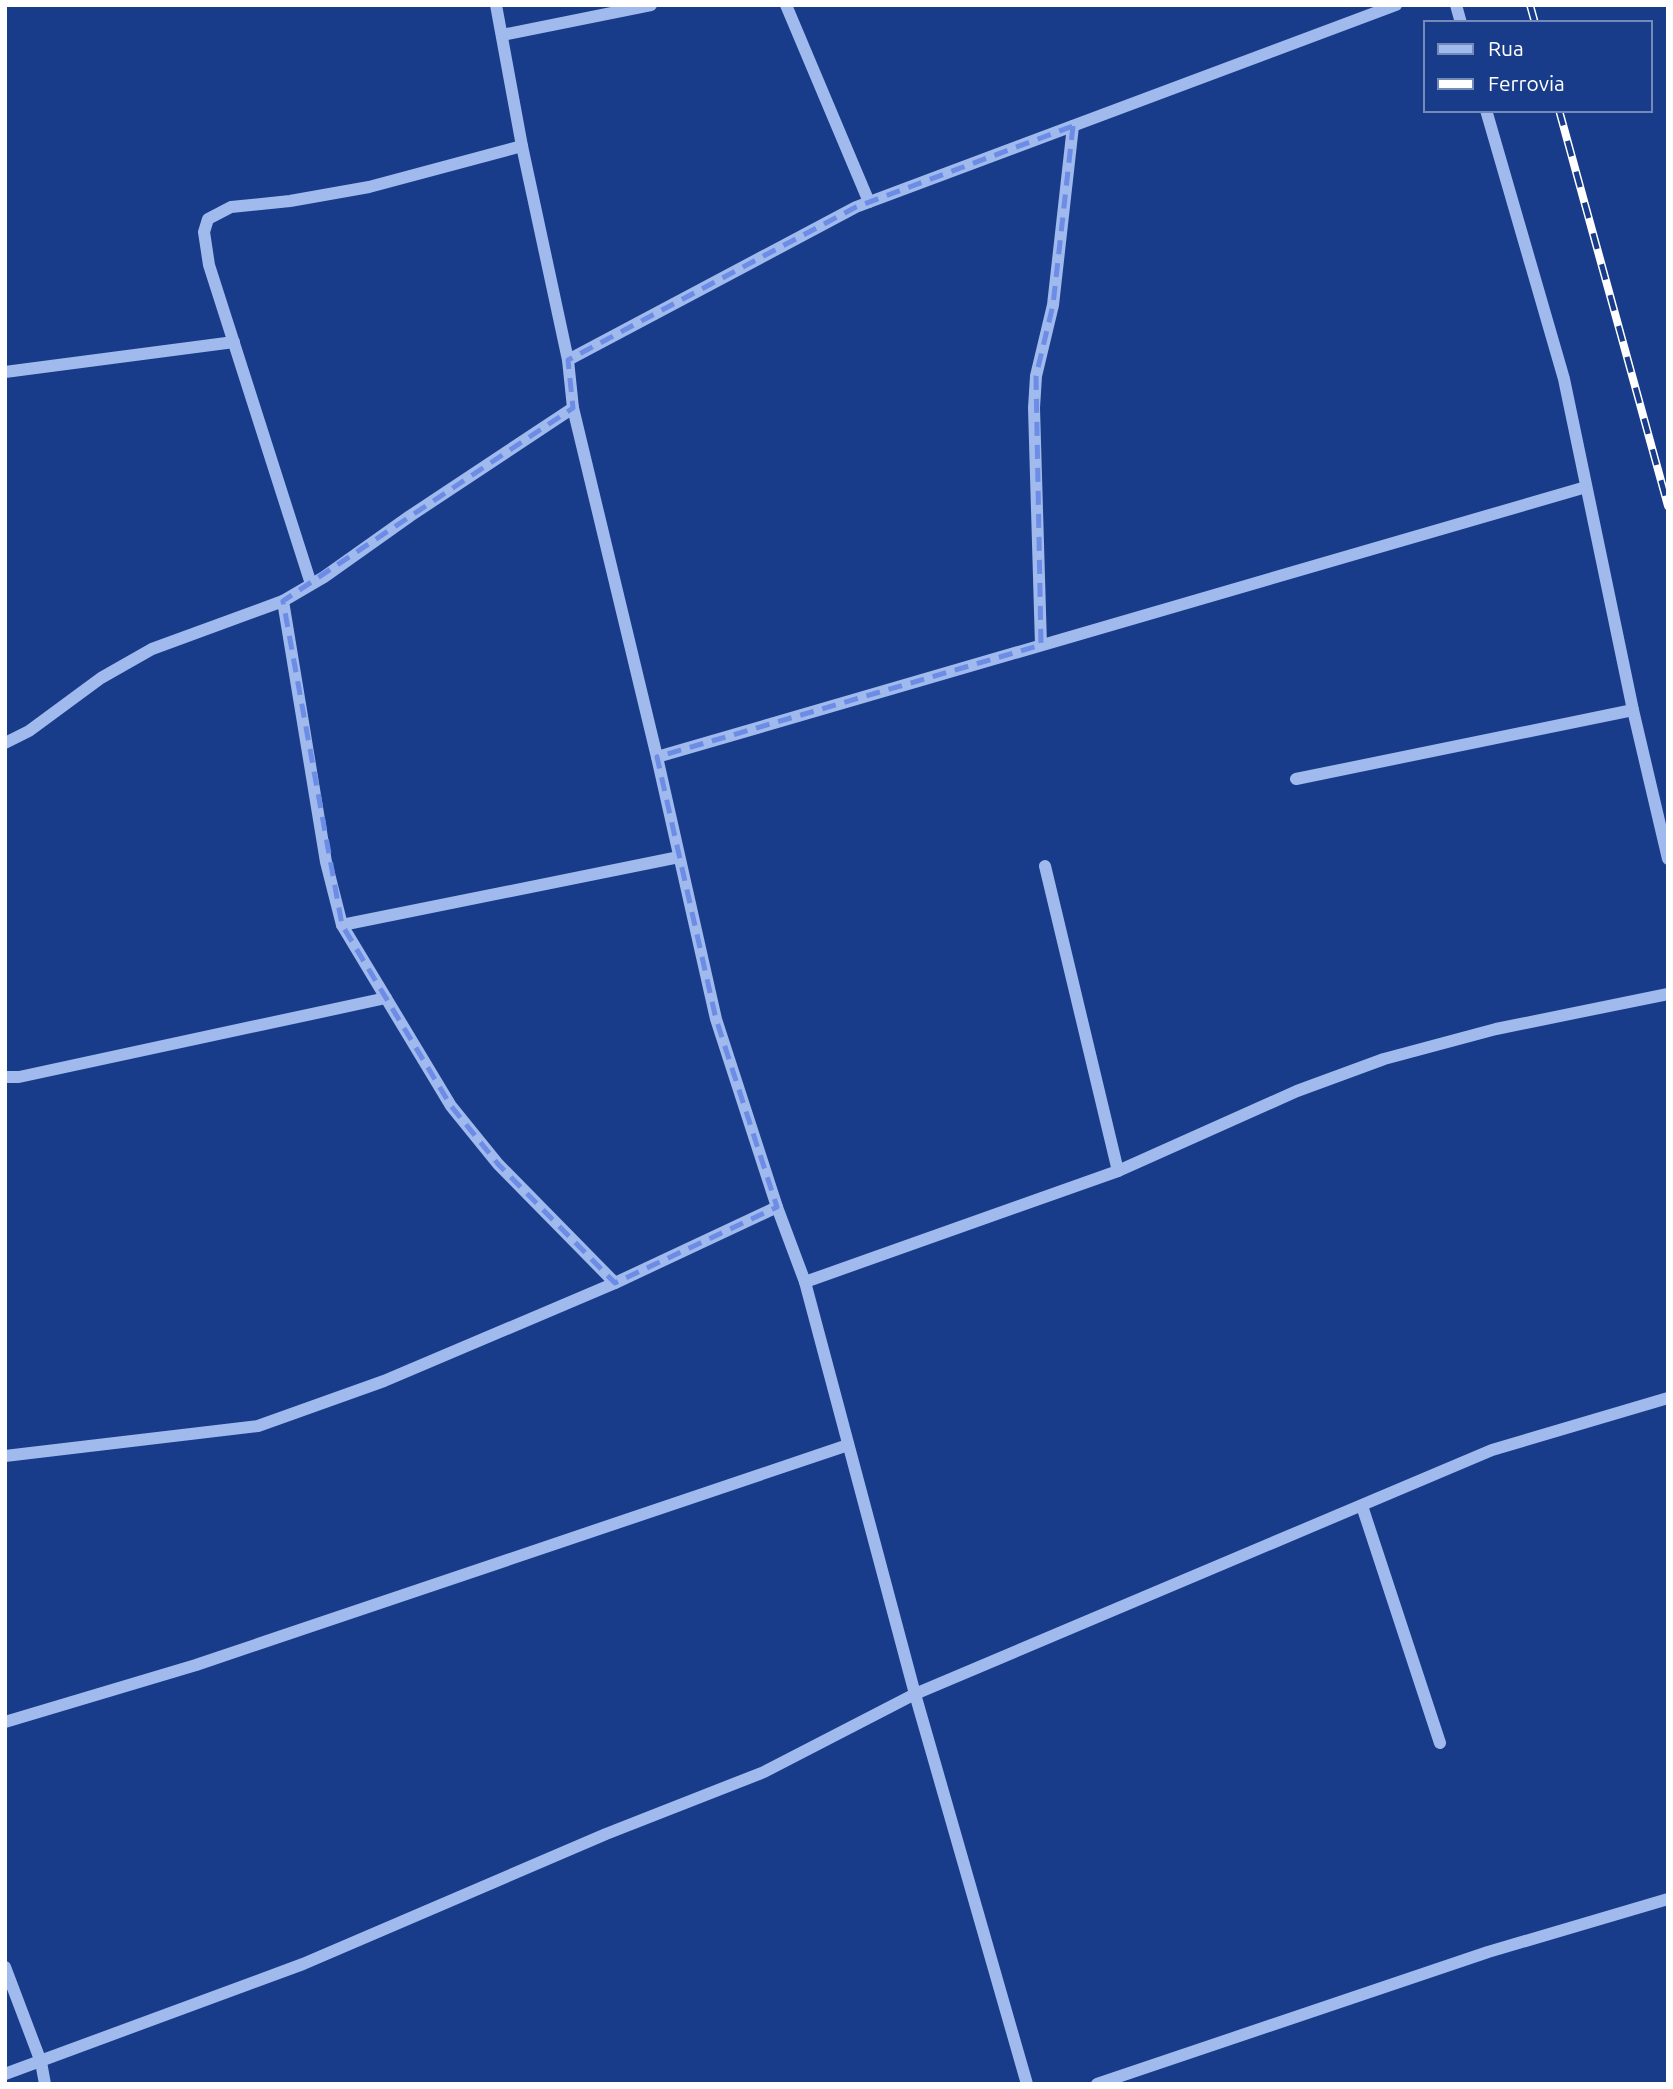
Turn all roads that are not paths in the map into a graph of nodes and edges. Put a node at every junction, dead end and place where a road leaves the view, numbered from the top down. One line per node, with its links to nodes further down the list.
1 (496, 5): 5 (street)
2 (651, 5): 5 (street)
3 (786, 5): 9 (street)
4 (1396, 5): 7 (street)
5 (502, 35): 8 (street)
6 (1487, 112): 14 (street)
7 (1073, 126): 9 (street); 17 (street)
8 (522, 146): 10 (street); 11 (street)
9 (869, 202): 11 (street)
10 (234, 342): 12 (street); 15 (street)
11 (568, 360): 13 (street)
12 (5, 372)
13 (573, 408): 15 (street); 20 (street)
14 (1586, 487): 17 (street); 18 (street)
15 (311, 584): 16 (street)
16 (282, 601): 19 (street); 25 (street)
17 (1041, 645): 20 (street)
18 (1633, 710): 21 (street); 23 (street)
19 (5, 743)
20 (657, 757): 22 (street)
21 (1296, 779)
22 (679, 858): 25 (street); 30 (street)
23 (1668, 859)
24 (1045, 866): 29 (street)
25 (342, 925): 27 (street)
26 (1668, 994): 29 (street)
27 (386, 998): 28 (street); 32 (street)
28 (5, 1077)
29 (1118, 1171): 31 (street)
30 (777, 1207): 31 (street); 32 (street)
31 (805, 1282): 34 (street)
32 (615, 1283): 35 (street)
33 (1668, 1398): 36 (street)
34 (848, 1445): 37 (street); 38 (street)
35 (5, 1456)
36 (1362, 1506): 37 (street); 39 (street)
37 (915, 1694): 42 (street); 45 (street)
38 (5, 1722)
39 (1440, 1743)
40 (1668, 1899): 46 (street)
41 (5, 1967): 42 (street)
42 (41, 2062): 43 (street); 44 (street)
43 (5, 2074)
44 (46, 2084)
45 (1027, 2084)
46 (1097, 2084)

